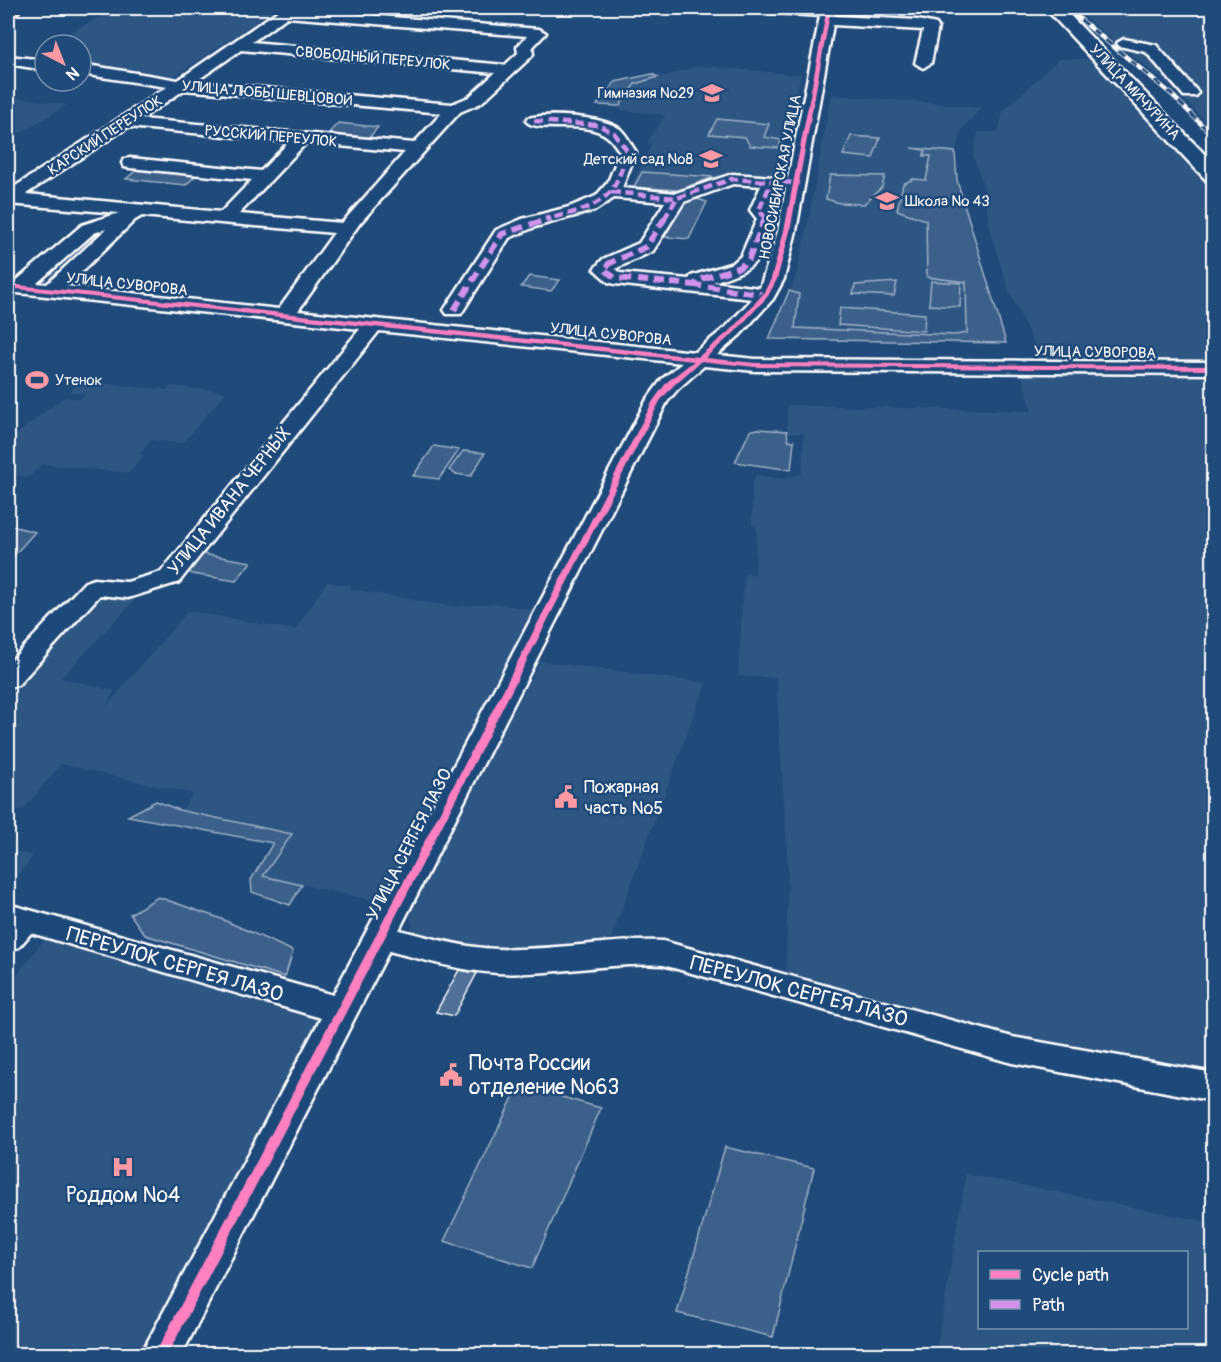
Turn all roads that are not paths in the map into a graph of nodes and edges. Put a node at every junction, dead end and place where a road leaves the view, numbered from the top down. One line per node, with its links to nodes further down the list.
1 (12, 8): 4 (main road)
2 (761, 8): 6 (street)
3 (1054, 8): 23 (main road, УЛИЦА МИЧУРИНА)
4 (8, 9)
5 (286, 10): 8 (street, КАРСКИЙ ПЕРЕУЛОК); 12 (street)
6 (828, 13): 11 (street); 25 (street, НОВОСИБИРСКАЯ УЛИЦА)
7 (1124, 43): 15 (street)
8 (239, 45): 12 (street, СВОБОДНЫЙ ПЕРЕУЛОК); 14 (street, КАРСКИЙ ПЕРЕУЛОК)
9 (8, 60): 10 (street)
10 (33, 63)
11 (923, 63)
12 (507, 70): 16 (street)
13 (93, 71): 14 (street, УЛИЦА ЛЮБЫ ШЕВЦОВОЙ)
14 (181, 85): 16 (street, УЛИЦА ЛЮБЫ ШЕВЦОВОЙ); 18 (street, КАРСКИЙ ПЕРЕУЛОК)
15 (1190, 93)
16 (454, 110): 20 (street)
17 (534, 121): 26 (street)
18 (124, 122): 19 (street, РУССКИЙ ПЕРЕУЛОК); 27 (street, КАРСКИЙ ПЕРЕУЛОК)
19 (301, 139): 20 (street, РУССКИЙ ПЕРЕУЛОК); 22 (street)
20 (418, 148): 31 (street)
21 (130, 163): 22 (street)
22 (263, 176): 30 (street)
23 (1214, 177)
24 (772, 181): 25 (street); 28 (street); 32 (street)
25 (796, 183): 35 (street, НОВОСИБИРСКАЯ УЛИЦА)
26 (610, 192): 28 (street); 36 (street)
27 (8, 198): 29 (street)
28 (677, 198): 32 (street)
29 (134, 212): 30 (street); 33 (street); 34 (street)
30 (225, 218): 31 (street)
31 (346, 229): 37 (street)
32 (696, 285): 35 (street)
33 (14, 287): 34 (street, УЛИЦА СУВОРОВА)
34 (51, 291): 37 (street, УЛИЦА СУВОРОВА)
35 (766, 295): 39 (street, НОВОСИБИРСКАЯ УЛИЦА)
36 (454, 310)
37 (285, 316): 38 (street, УЛИЦА СУВОРОВА)
38 (374, 325): 39 (street, УЛИЦА СУВОРОВА); 41 (street, УЛИЦА ИВАНА ЧЕРНЫХ)
39 (698, 359): 40 (street, УЛИЦА СУВОРОВА); 43 (street, УЛИЦА СЕРГЕЯ ЛАЗО)
40 (1214, 368)
41 (8, 679)
42 (13, 925): 44 (street, ПЕРЕУЛОК СЕРГЕЯ ЛАЗО)
43 (380, 937): 44 (street, УЛИЦА СЕРГЕЯ ЛАЗО); 45 (street, ПЕРЕУЛОК СЕРГЕЯ ЛАЗО)
44 (342, 1010): 46 (street, УЛИЦА СЕРГЕЯ ЛАЗО)
45 (1214, 1087)
46 (161, 1354)

